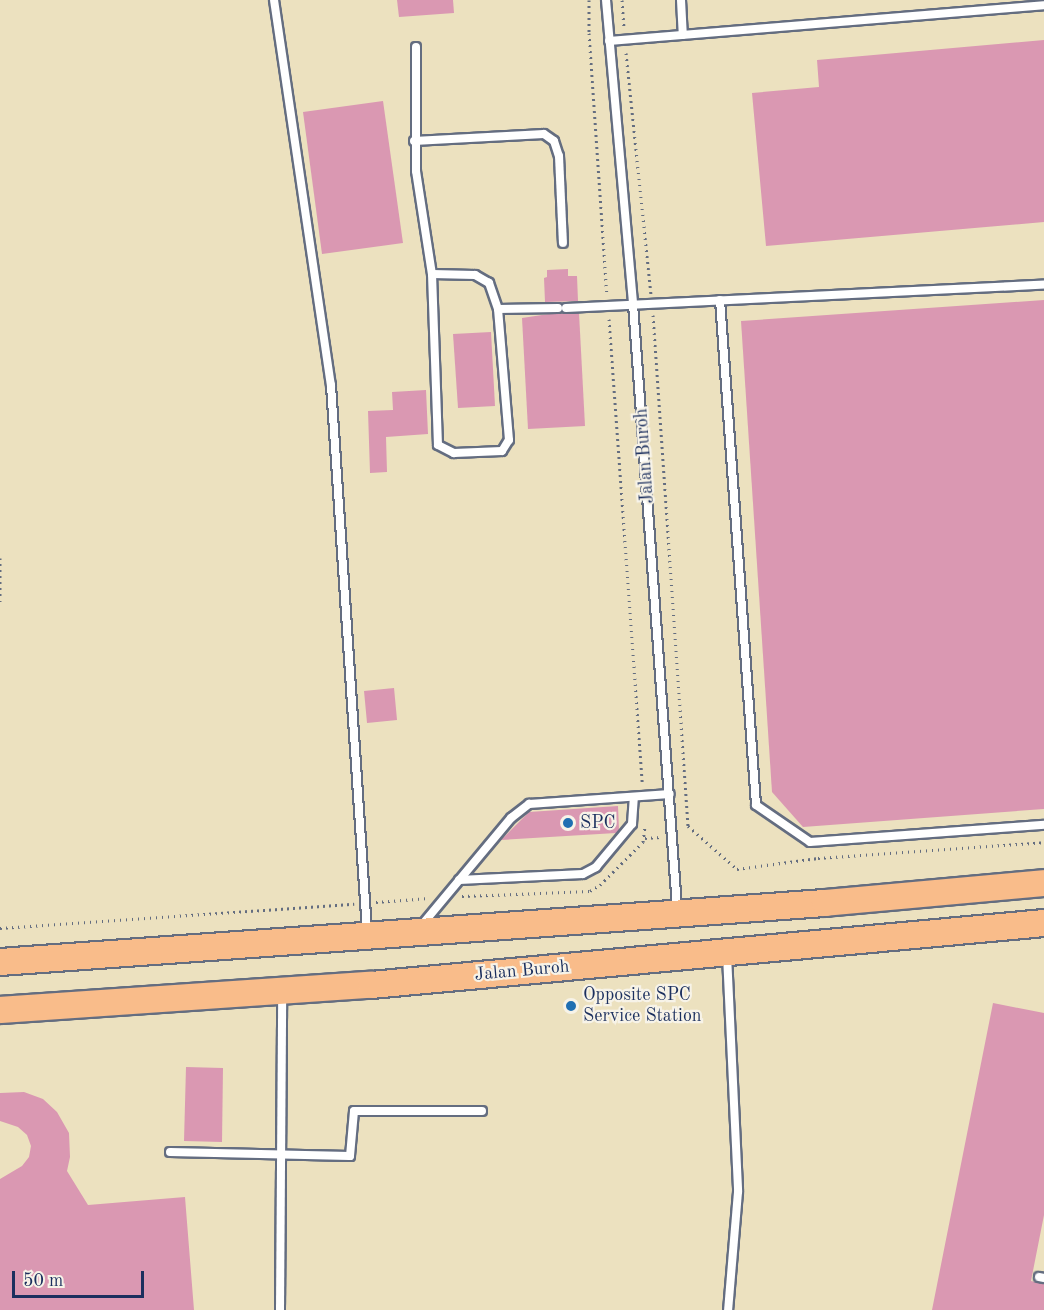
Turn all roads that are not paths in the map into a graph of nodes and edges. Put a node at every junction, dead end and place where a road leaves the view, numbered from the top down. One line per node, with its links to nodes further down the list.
1 (274, 0): 23 (lane)
2 (606, 0): 6 (lane, Jalan Buroh)
3 (681, 0): 5 (lane)
4 (1044, 5): 5 (lane)
5 (683, 35): 6 (lane)
6 (609, 41): 13 (lane, Jalan Buroh)
7 (416, 48): 8 (lane)
8 (414, 141): 9 (lane); 10 (lane)
9 (563, 243)
10 (432, 274): 14 (lane); 14 (lane)
11 (1044, 285): 12 (lane)
12 (720, 300): 13 (lane); 17 (lane)
13 (633, 304): 14 (lane); 15 (lane, Jalan Buroh)
14 (498, 309)
15 (670, 794): 16 (lane); 20 (lane, Jalan Buroh)
16 (634, 797): 18 (lane); 18 (lane)
17 (1044, 825)
18 (459, 880): 22 (lane)
19 (1044, 883): 20 (highway)
20 (677, 913): 22 (highway)
21 (1044, 923): 24 (highway, Jalan Buroh)
22 (416, 932): 23 (highway)
23 (368, 936): 25 (highway)
24 (727, 951): 26 (highway, Jalan Buroh); 32 (lane)
25 (0, 962)
26 (282, 991): 27 (highway, Jalan Buroh); 30 (lane)
27 (0, 1010)
28 (482, 1111): 30 (lane)
29 (170, 1152): 30 (lane)
30 (281, 1153): 31 (lane)
31 (280, 1310)
32 (728, 1310)

